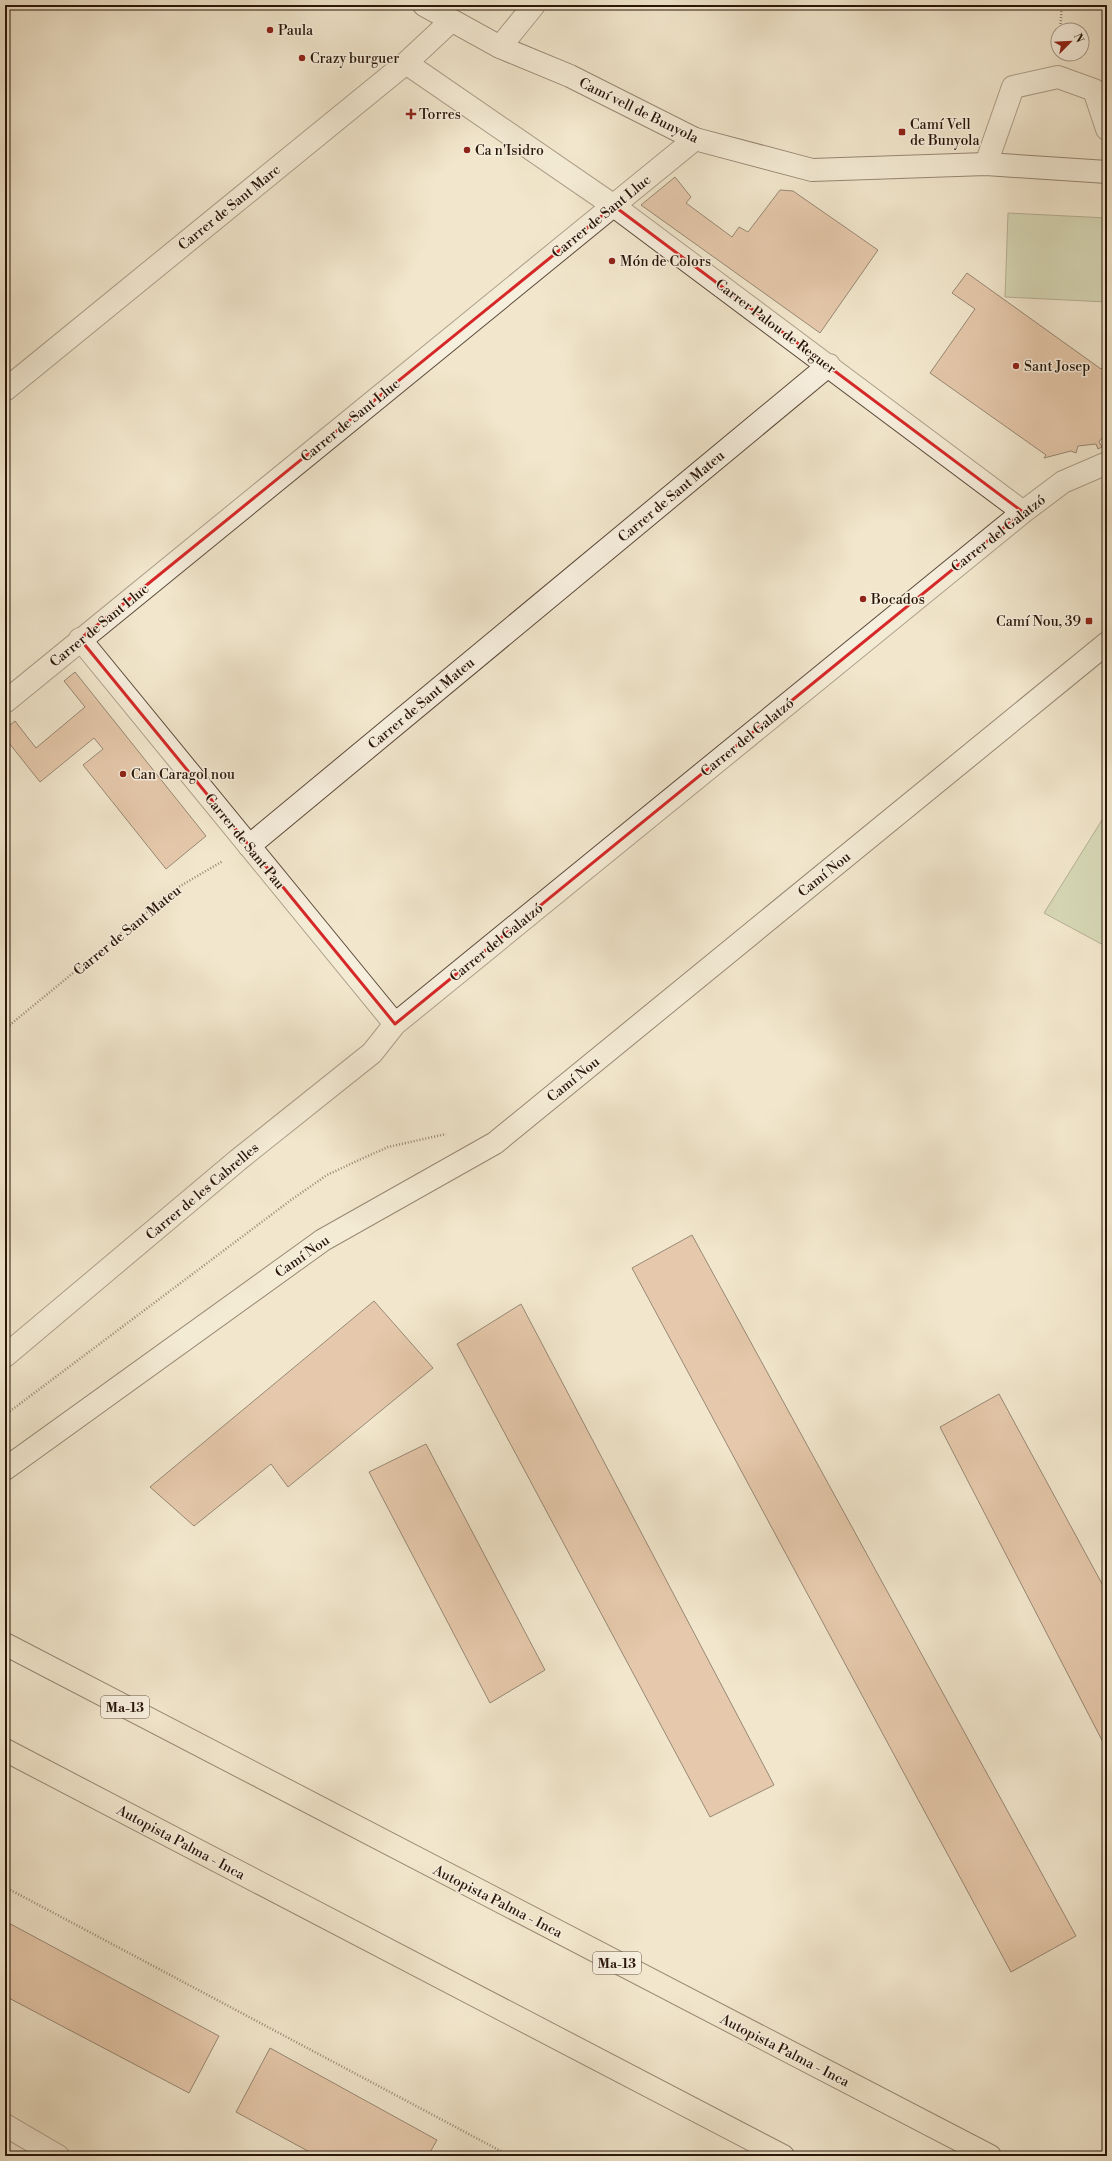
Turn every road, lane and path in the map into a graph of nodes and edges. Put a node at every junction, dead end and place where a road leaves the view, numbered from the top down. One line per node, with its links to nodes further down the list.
1 (424, 5): 4 (street, Camí vell de Bunyola)
2 (534, 5): 6 (street)
3 (1062, 5): 5 (path)
4 (451, 22): 6 (street, Camí vell de Bunyola); 7 (street, Carrer de Sant Marc)
5 (1061, 22)
6 (500, 47): 9 (street, Camí vell de Bunyola)
7 (406, 63): 12 (street, Carrer Palou de Reguer); 14 (street, Carrer de Sant Marc)
8 (1107, 129): 10 (street)
9 (695, 139): 10 (street, Camí vell de Bunyola); 12 (street, Carrer de Sant Lluc)
10 (986, 164): 11 (street, Camí vell de Bunyola)
11 (1107, 172)
12 (614, 206): 13 (street, Carrer Palou de Reguer); 17 (street, Carrer de Sant Lluc)
13 (829, 365): 16 (street, Carrer Palou de Reguer); 20 (street, Carrer de Sant Mateu)
14 (5, 390)
15 (1107, 463): 16 (street, Carrer del Galatzó)
16 (1023, 512): 21 (street, Carrer del Galatzó)
17 (80, 639): 19 (street, Carrer de Sant Lluc); 20 (street, Carrer de Sant Pau)
18 (1107, 643): 26 (street, Camí Nou)
19 (5, 702)
20 (249, 846): 21 (street, Carrer de Sant Pau); 22 (path, Carrer de Sant Mateu)
21 (395, 1024): 24 (street, Carrer de les Cabrelles)
22 (5, 1029)
23 (453, 1133): 25 (path)
24 (5, 1356)
25 (5, 1415)
26 (5, 1469)
27 (5, 1644): 34 (highway, Autopista Palma - Inca / Ma-13)
28 (5, 1750): 33 (highway, Autopista Palma - Inca)
29 (5, 1886): 32 (path)
30 (5, 2125): 31 (street)
31 (58, 2156)
32 (510, 2156)
33 (783, 2156)
34 (990, 2156)

